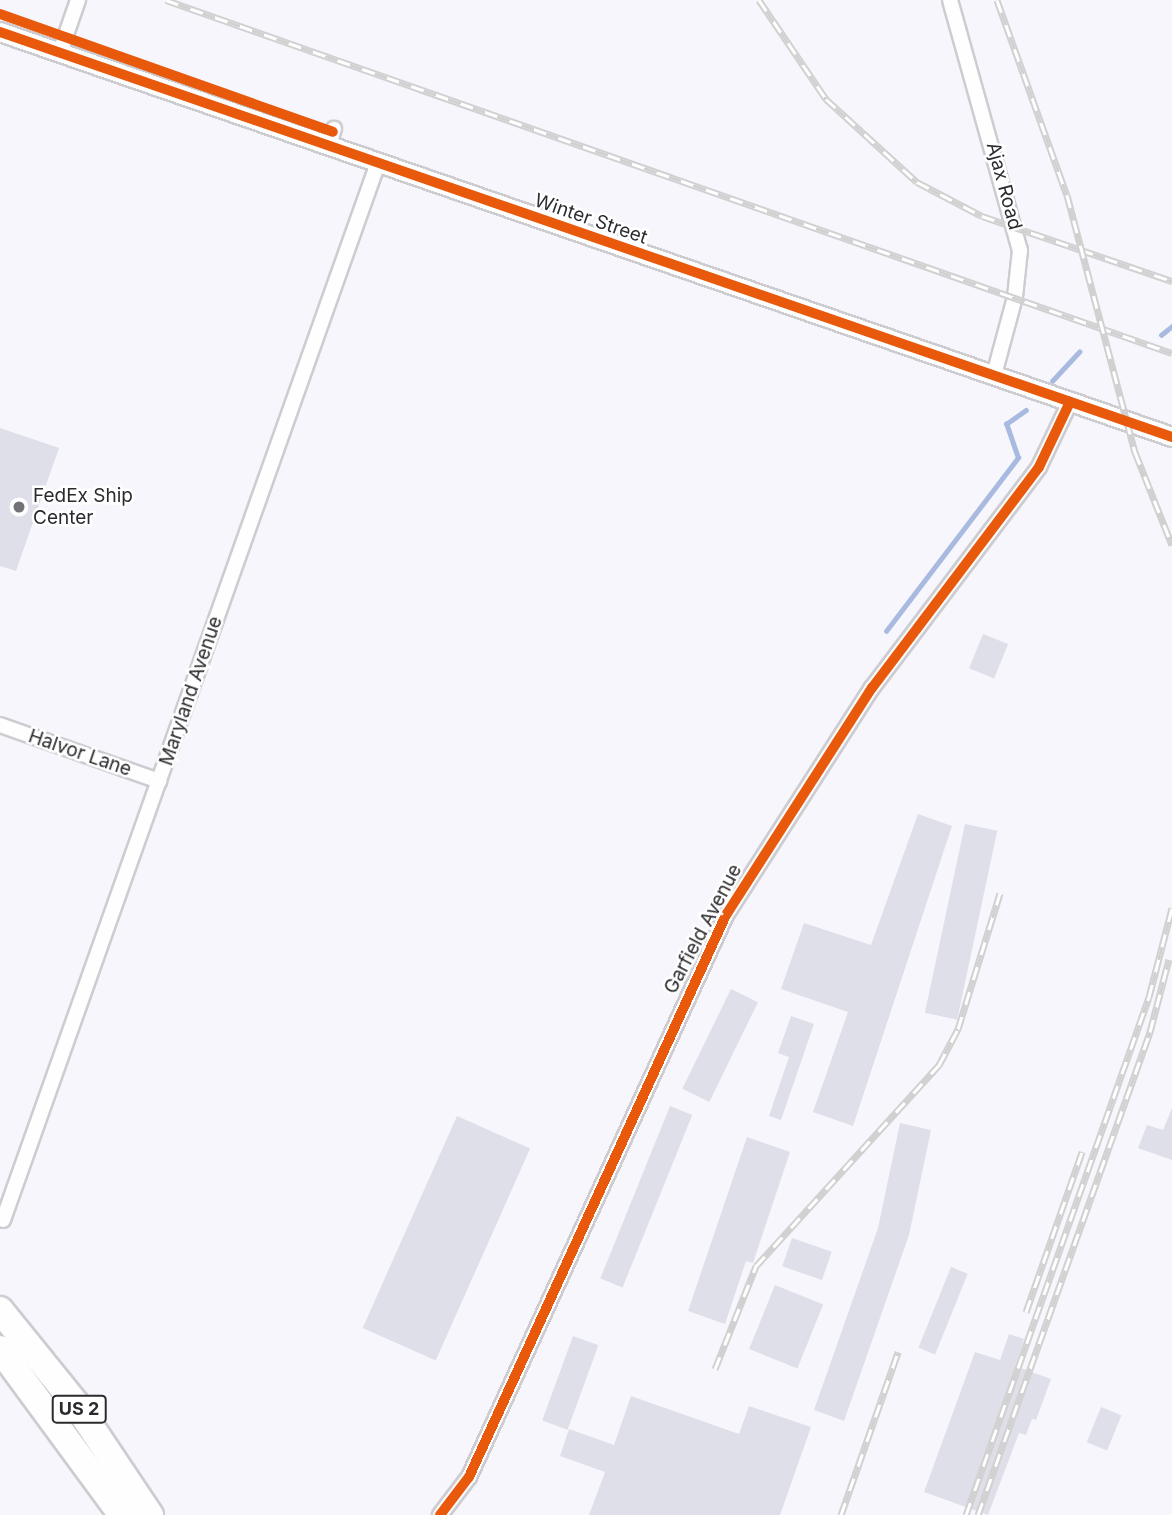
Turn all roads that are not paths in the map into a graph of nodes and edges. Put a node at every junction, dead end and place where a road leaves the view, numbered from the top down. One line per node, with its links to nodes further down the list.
1 (78, 0): 4 (street)
2 (950, 0): 6 (street, Ajax Road)
3 (0, 32): 4 (street, Winter Street)
4 (60, 52): 5 (street, Winter Street)
5 (378, 163): 6 (street, Winter Street); 10 (street, Maryland Avenue)
6 (994, 375): 7 (street, Winter Street)
7 (1069, 402): 8 (street, Winter Street); 18 (street, Garfield Avenue)
8 (1172, 437)
9 (0, 725): 10 (street, Halvor Lane)
10 (159, 781): 11 (street, Maryland Avenue)
11 (3, 1220)
12 (0, 1310): 17 (highway, US 2)
13 (0, 1349): 14 (highway, US 2)
14 (54, 1418): 15 (highway); 16 (highway, US 2)
15 (100, 1515)
16 (122, 1515)
17 (150, 1515)
18 (440, 1515)

